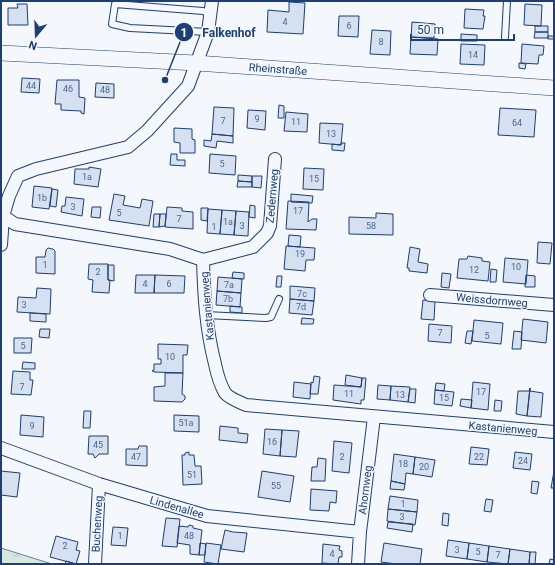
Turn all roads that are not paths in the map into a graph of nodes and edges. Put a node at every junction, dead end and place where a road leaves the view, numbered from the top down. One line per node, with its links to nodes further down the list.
1 (212, 1): 3 (street)
2 (507, 1): 5 (lane)
3 (210, 14): 4 (street); 4 (lane)
4 (208, 32): 7 (street)
5 (506, 37)
6 (1, 53): 7 (street, Rheinstraße)
7 (196, 63): 8 (street, Rheinstraße); 10 (street)
8 (554, 88)
9 (275, 159): 12 (street, Zedernweg)
10 (3, 216): 11 (street); 12 (street, Kastanienweg)
11 (1, 245)
12 (203, 260): 16 (street, Kastanienweg)
13 (430, 295): 15 (street, Weissdornweg)
14 (279, 299): 16 (lane)
15 (554, 305)
16 (206, 314): 17 (street, Kastanienweg)
17 (374, 417): 18 (street, Kastanienweg); 21 (street, Ahornweg)
18 (554, 432)
19 (1, 448): 20 (street, Lindenallee)
20 (99, 484): 21 (street, Lindenallee); 22 (street, Buchenweg)
21 (360, 532): 23 (street, Ahornweg)
22 (95, 564)
23 (358, 564)

